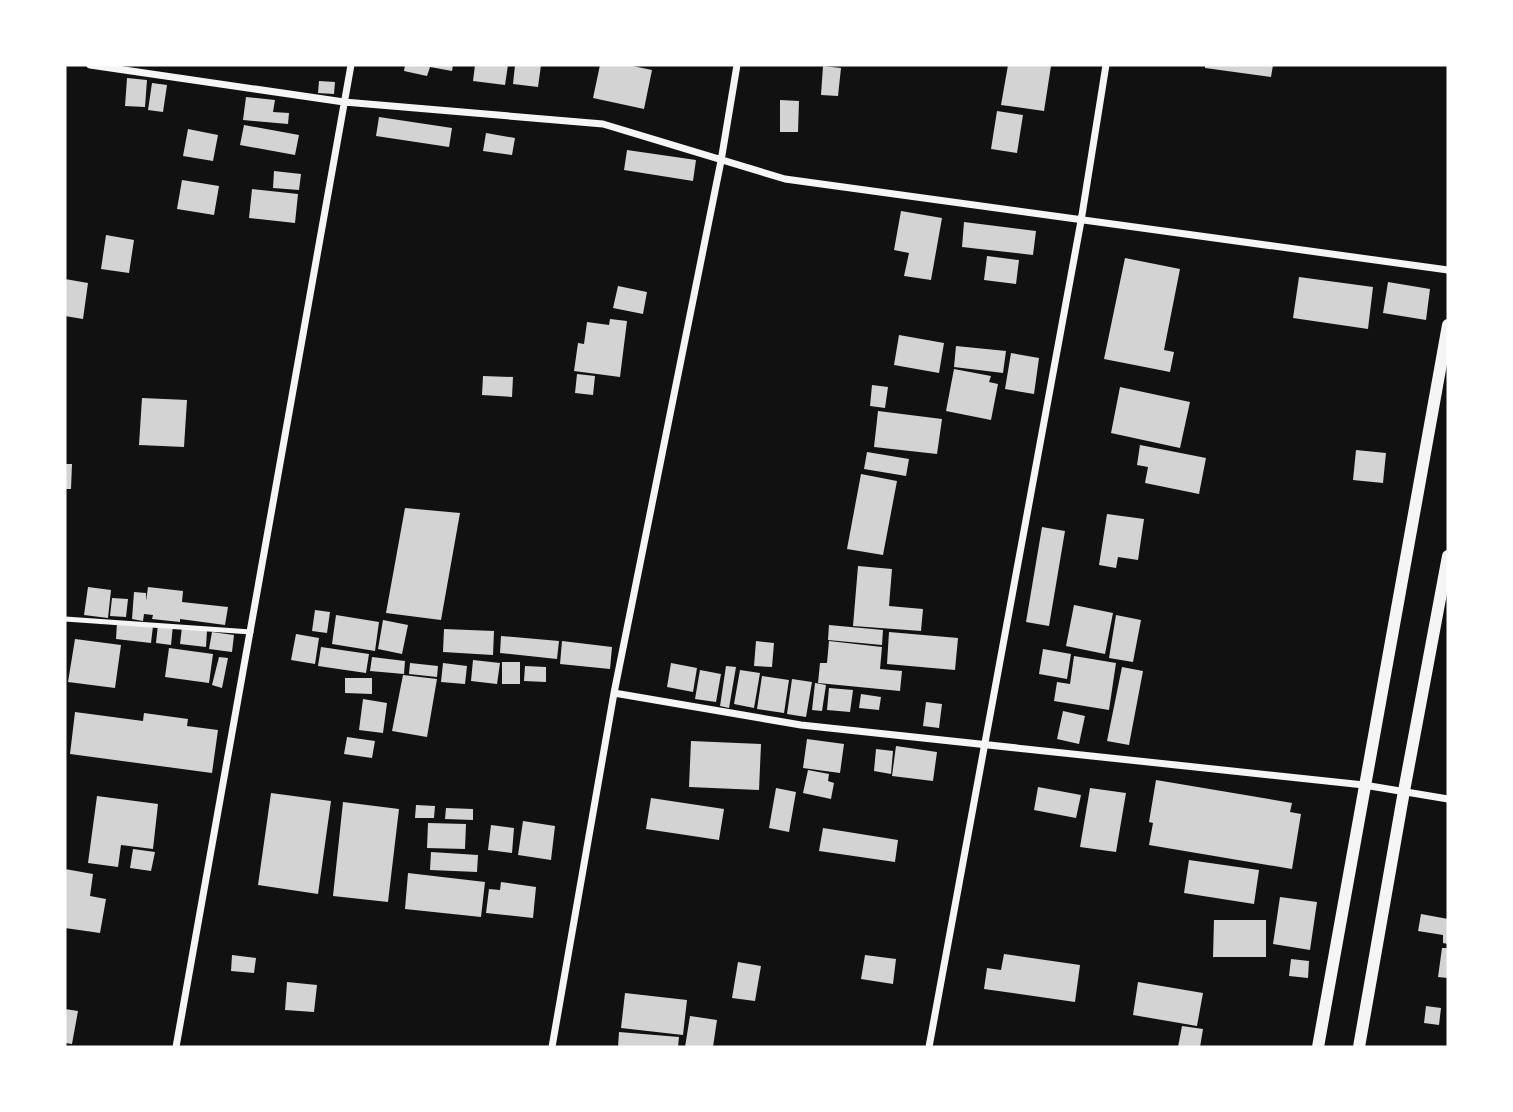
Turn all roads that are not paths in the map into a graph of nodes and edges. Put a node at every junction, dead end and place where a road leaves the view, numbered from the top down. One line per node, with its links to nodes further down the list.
1 (90, 65): 5 (street)
2 (351, 65): 5 (street)
3 (737, 65): 6 (street)
4 (1106, 65): 7 (street)
5 (344, 102): 6 (street); 12 (street)
6 (721, 161): 7 (street); 13 (street)
7 (1081, 221): 8 (street); 14 (street)
8 (1448, 270)
9 (1448, 325): 15 (street)
10 (1448, 556): 16 (street)
11 (65, 619): 12 (lane)
12 (251, 632): 18 (street)
13 (614, 693): 14 (street); 19 (street)
14 (983, 745): 15 (street); 20 (street)
15 (1364, 785): 16 (street); 21 (street)
16 (1404, 791): 17 (street); 22 (street)
17 (1448, 799)
18 (176, 1047)
19 (552, 1047)
20 (929, 1047)
21 (1318, 1047)
22 (1359, 1047)

